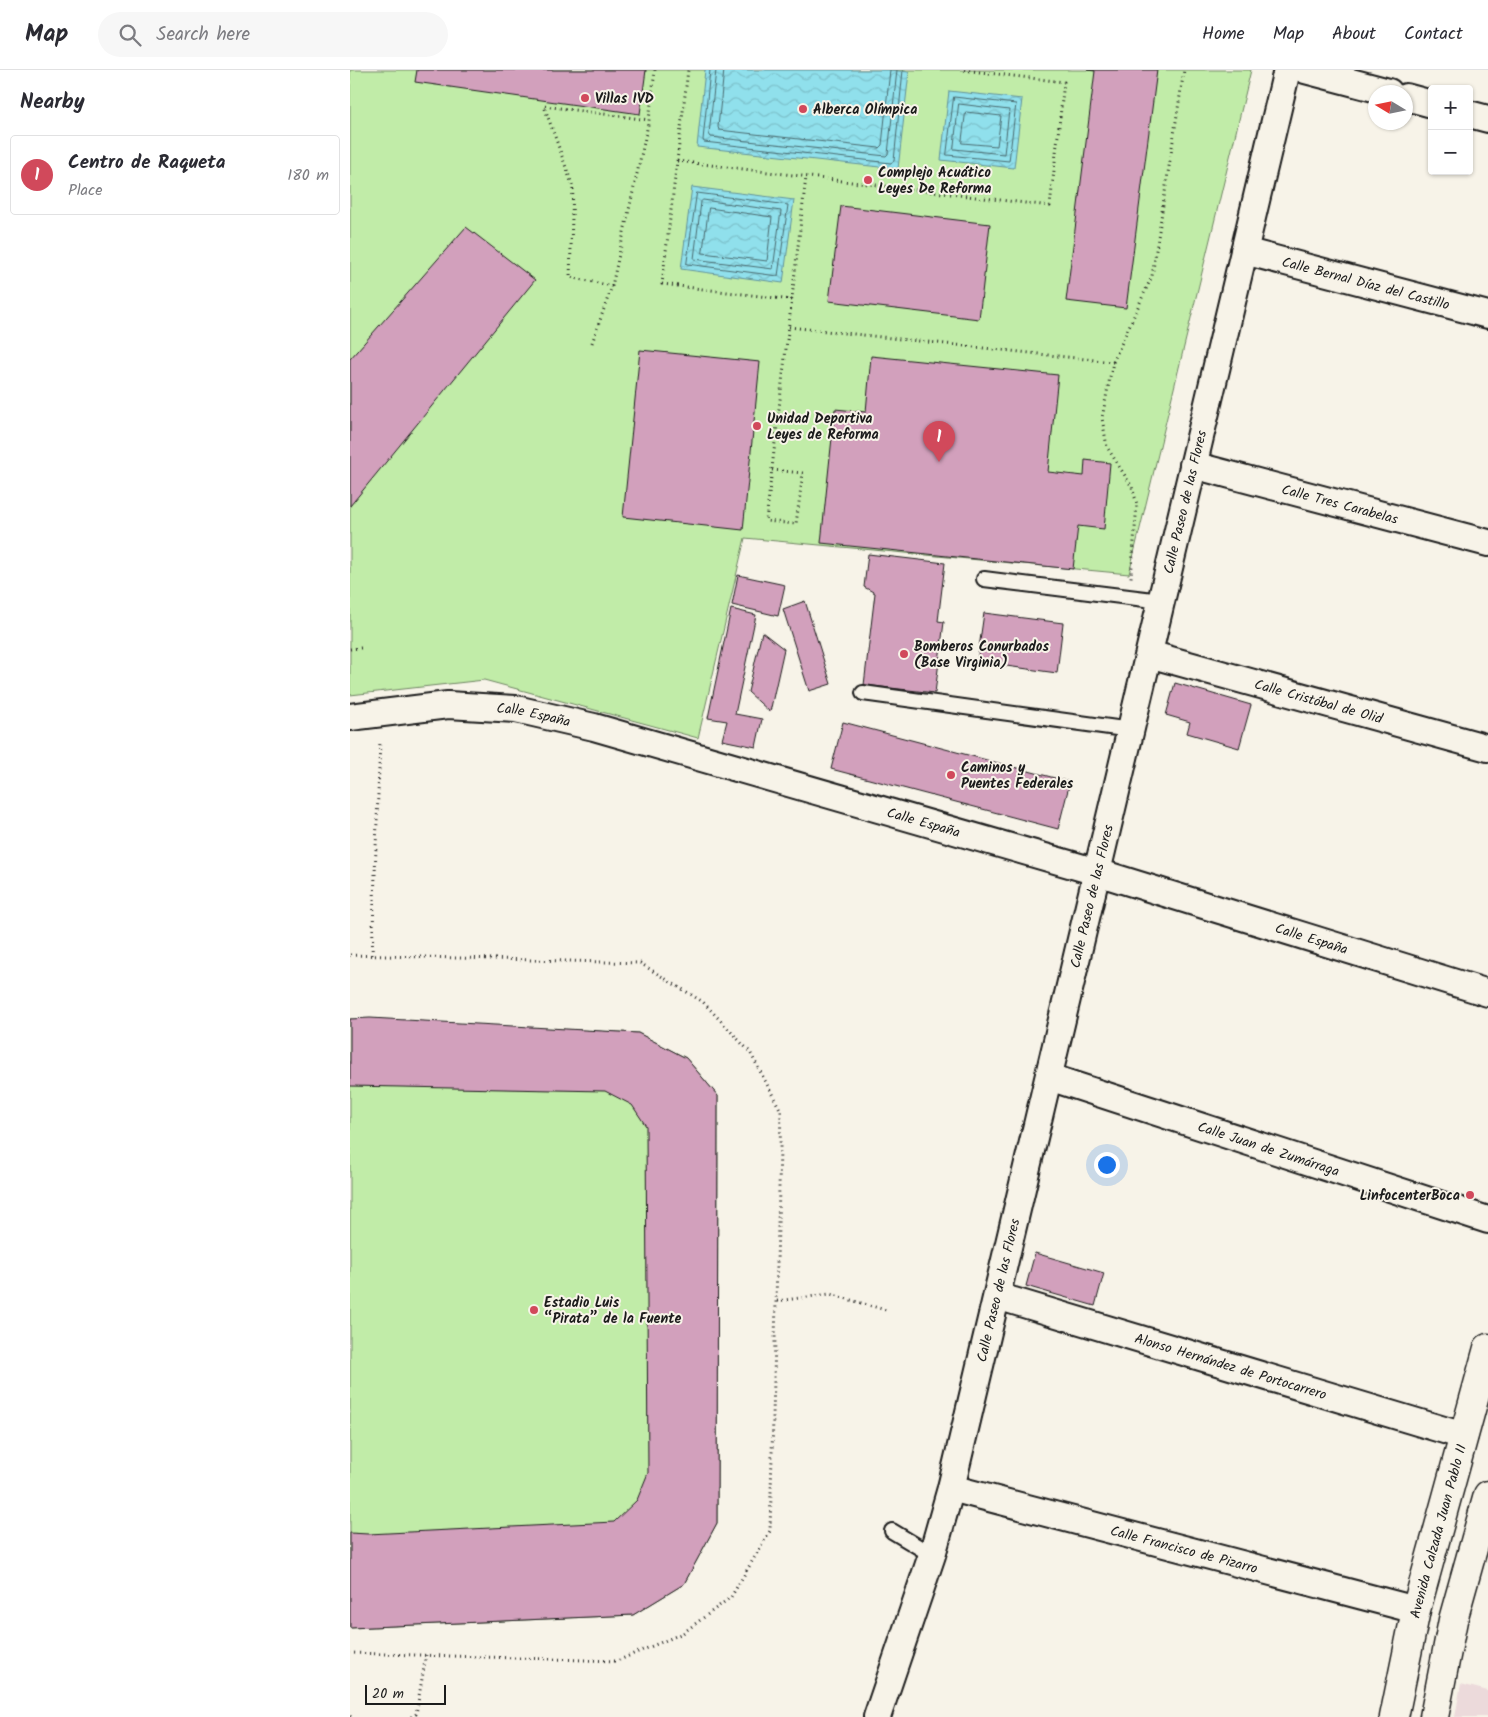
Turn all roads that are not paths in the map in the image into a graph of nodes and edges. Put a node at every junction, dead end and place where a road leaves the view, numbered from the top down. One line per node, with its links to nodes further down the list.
1 (1287, 70): 8 (street, Calle Paseo de las Flores)
2 (1305, 70): 3 (street)
3 (1368, 86)
4 (1413, 99): 5 (street)
5 (1428, 103)
6 (1473, 115): 7 (street)
7 (1488, 119)
8 (1244, 251): 9 (street, Calle Bernal Díaz del Castillo); 10 (street, Calle Paseo de las Flores)
9 (1488, 315)
10 (1193, 465): 11 (street, Calle Tres Carabelas); 13 (street, Calle Paseo de las Flores)
11 (1488, 544)
12 (984, 578): 13 (lane)
13 (1161, 601): 14 (street, Calle Paseo de las Flores)
14 (1149, 654): 17 (street, Calle Paseo de las Flores); 18 (street, Calle Cristóbal de Olid)
15 (862, 693): 17 (lane)
16 (350, 717): 19 (street, Calle España)
17 (1131, 730): 19 (street, Calle Paseo de las Flores)
18 (1488, 748)
19 (1097, 872): 20 (street, Calle España); 21 (street, Calle Paseo de las Flores)
20 (1488, 993)
21 (1049, 1077): 22 (street, Calle Juan de Zumárraga); 23 (street, Calle Paseo de las Flores)
22 (1488, 1220)
23 (997, 1296): 25 (street, Alonso Hernández de Portocarrero); 26 (street, Calle Paseo de las Flores)
24 (1488, 1348): 25 (main road, Avenida Calzada Juan Pablo II)
25 (1464, 1436): 30 (main road, Avenida Calzada Juan Pablo II)
26 (952, 1488): 29 (street, Calle Paseo de las Flores); 30 (street, Calle Francisco de Pizarro)
27 (1488, 1495): 33 (main road)
28 (892, 1532): 29 (lane)
29 (932, 1555): 31 (street, Calle Paseo de las Flores)
30 (1416, 1610): 32 (main road, Avenida Calzada Juan Pablo II)
31 (877, 1717)
32 (1394, 1717)
33 (1434, 1717)

